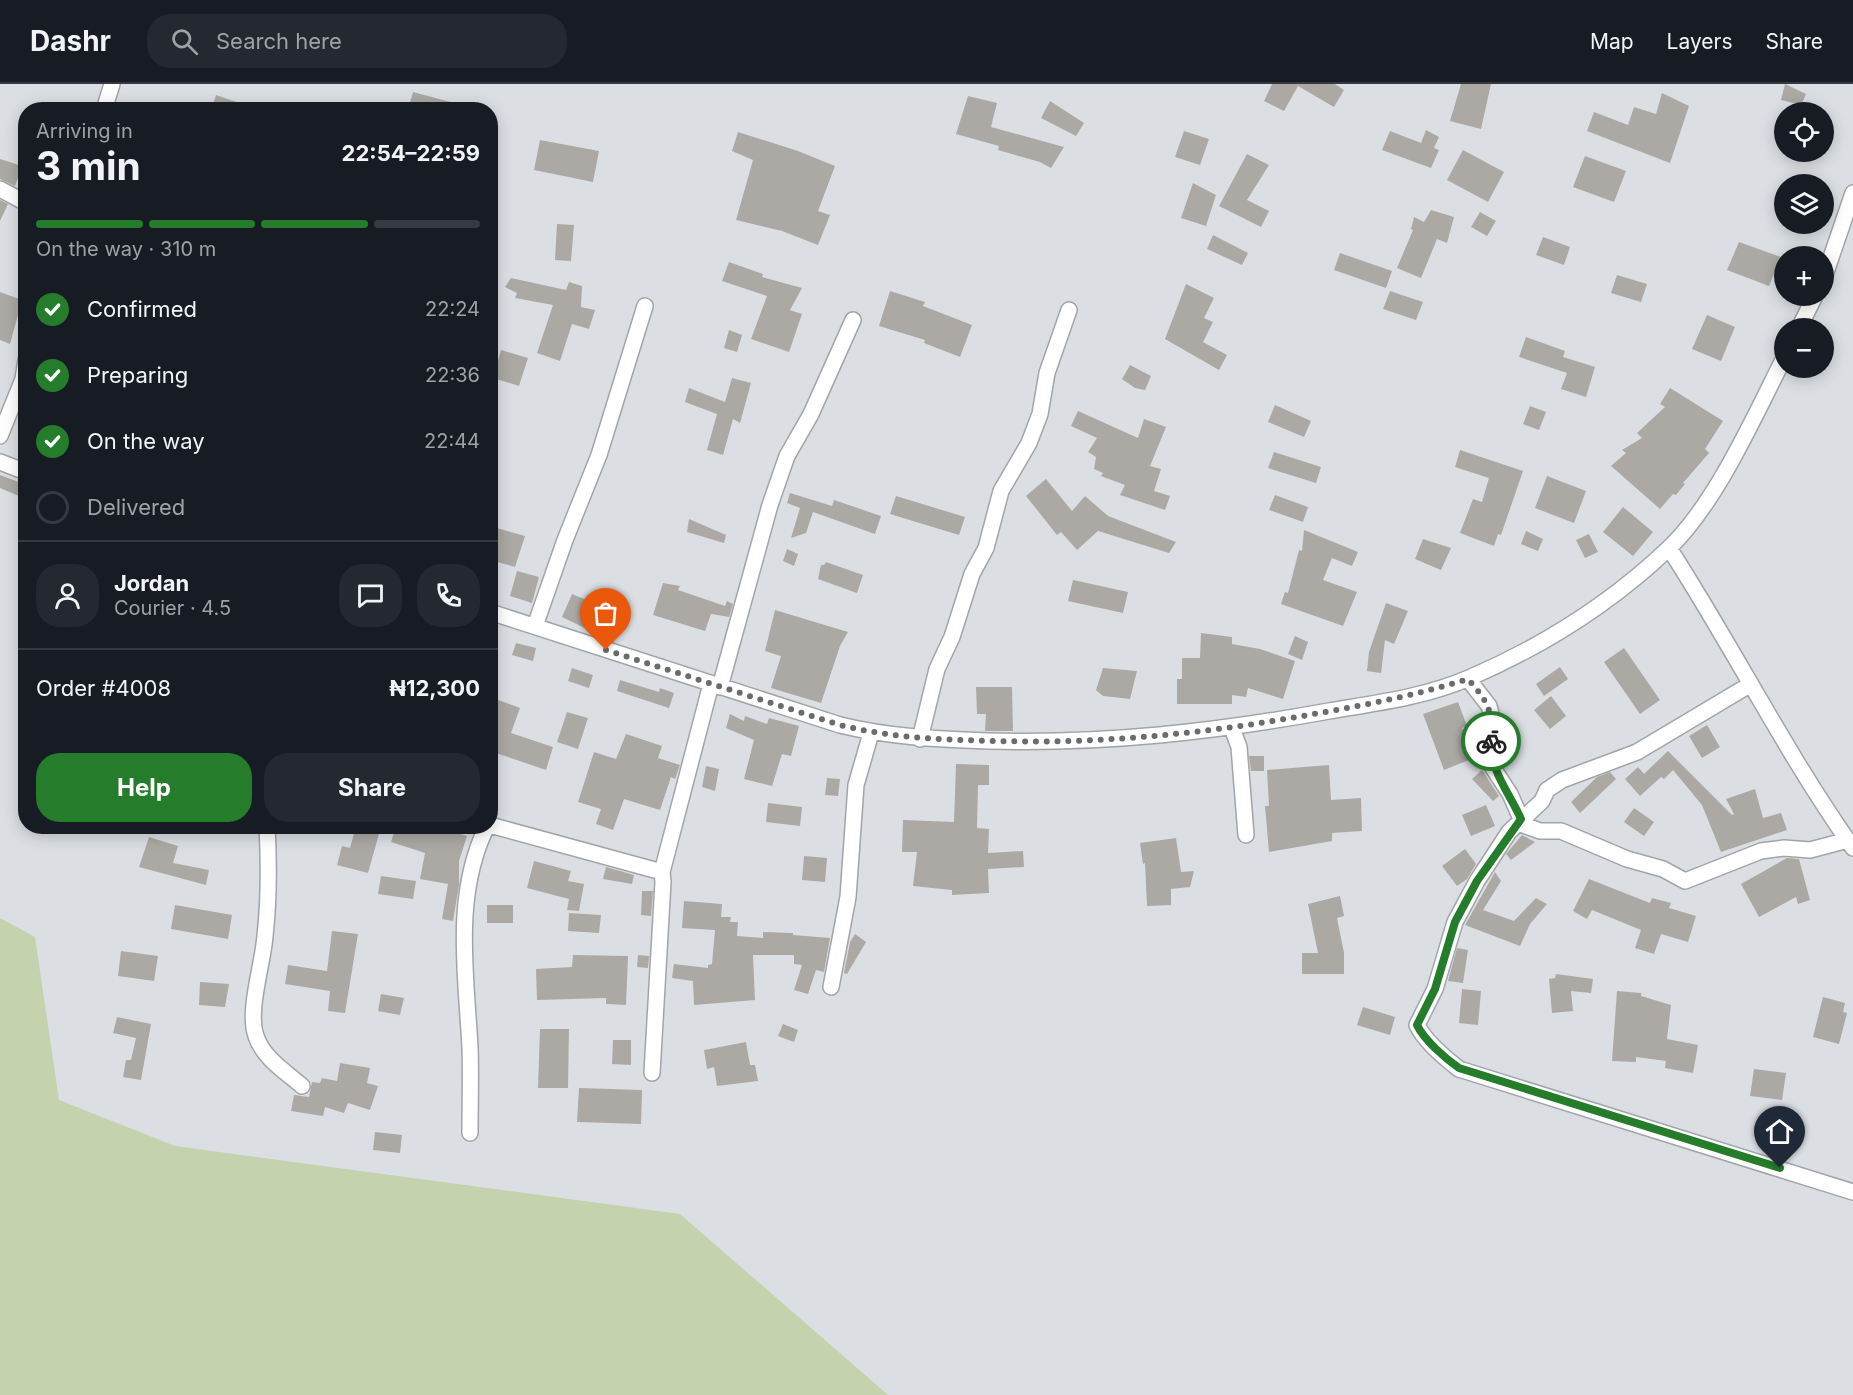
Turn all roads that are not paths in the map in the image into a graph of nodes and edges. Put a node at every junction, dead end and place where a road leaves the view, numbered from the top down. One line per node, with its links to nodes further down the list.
1 (112, 84): 2 (street)
2 (106, 102)
3 (0, 189): 5 (street)
4 (1853, 193): 6 (street)
5 (18, 199)
6 (1834, 249)
7 (645, 306): 17 (street)
8 (1069, 310): 23 (street)
9 (853, 320): 20 (street)
10 (1774, 378): 15 (street)
11 (18, 391): 12 (street)
12 (0, 436)
13 (1, 459): 14 (street)
14 (18, 468)
15 (1670, 548): 18 (street); 19 (street)
16 (498, 615): 17 (street)
17 (535, 627): 20 (street)
18 (1468, 679): 21 (street); 24 (street)
19 (1751, 684): 24 (street); 29 (street)
20 (716, 686): 22 (street); 30 (street)
21 (1232, 729): 23 (street); 28 (street)
22 (871, 733): 23 (street); 31 (street)
23 (920, 739)
24 (1519, 821): 29 (street); 35 (street)
25 (498, 828): 30 (street)
26 (268, 834): 33 (street)
27 (485, 834): 34 (street)
28 (1246, 836)
29 (1850, 844)
30 (662, 872): 32 (street)
31 (831, 987)
32 (652, 1073)
33 (302, 1086)
34 (470, 1134)
35 (1853, 1192)

